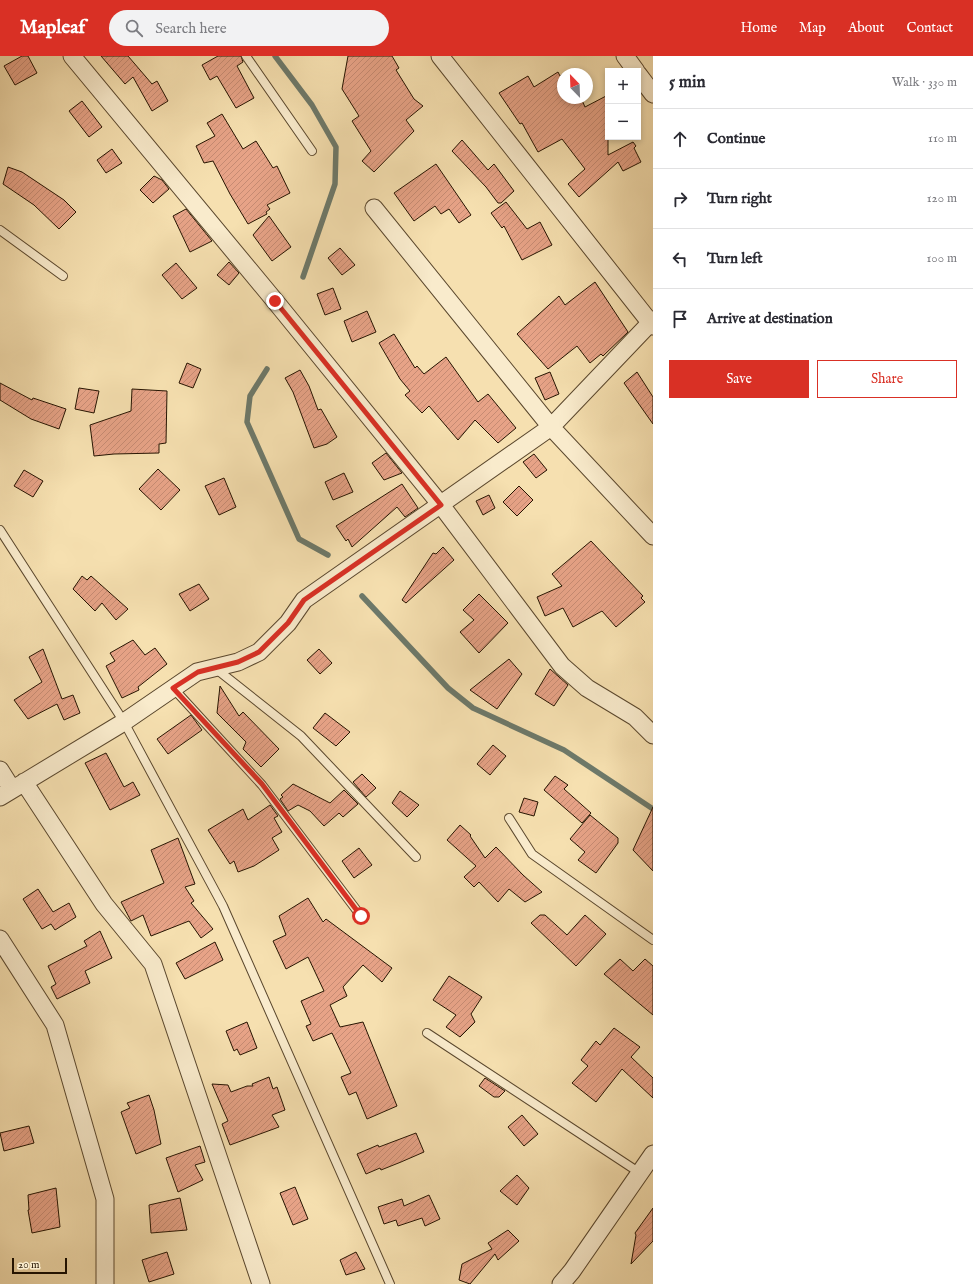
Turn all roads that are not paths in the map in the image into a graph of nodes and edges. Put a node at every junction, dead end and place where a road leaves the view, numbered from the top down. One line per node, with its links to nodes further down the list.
1 (72, 56): 14 (street)
2 (246, 56): 8 (lane)
3 (440, 56): 12 (street)
4 (625, 56): 5 (street)
5 (634, 68)
6 (641, 78): 7 (street)
7 (653, 94)
8 (312, 151)
9 (374, 208): 13 (street)
10 (0, 230): 11 (lane)
11 (63, 276)
12 (652, 323): 13 (street)
13 (552, 427): 14 (street); 16 (street)
14 (441, 505): 17 (street); 20 (street)
15 (0, 530): 19 (lane)
16 (653, 536)
17 (215, 668): 18 (street); 24 (lane)
18 (173, 688): 19 (street); 25 (lane)
19 (124, 722): 22 (street); 33 (lane)
20 (653, 735)
21 (0, 770): 22 (street)
22 (12, 789): 32 (street)
23 (509, 818): 27 (lane)
24 (416, 857)
25 (361, 916)
26 (0, 939): 31 (street)
27 (653, 940)
28 (427, 1032): 30 (lane)
29 (653, 1154): 30 (street)
30 (640, 1173): 34 (street)
31 (105, 1284)
32 (261, 1284)
33 (390, 1284)
34 (561, 1284)

